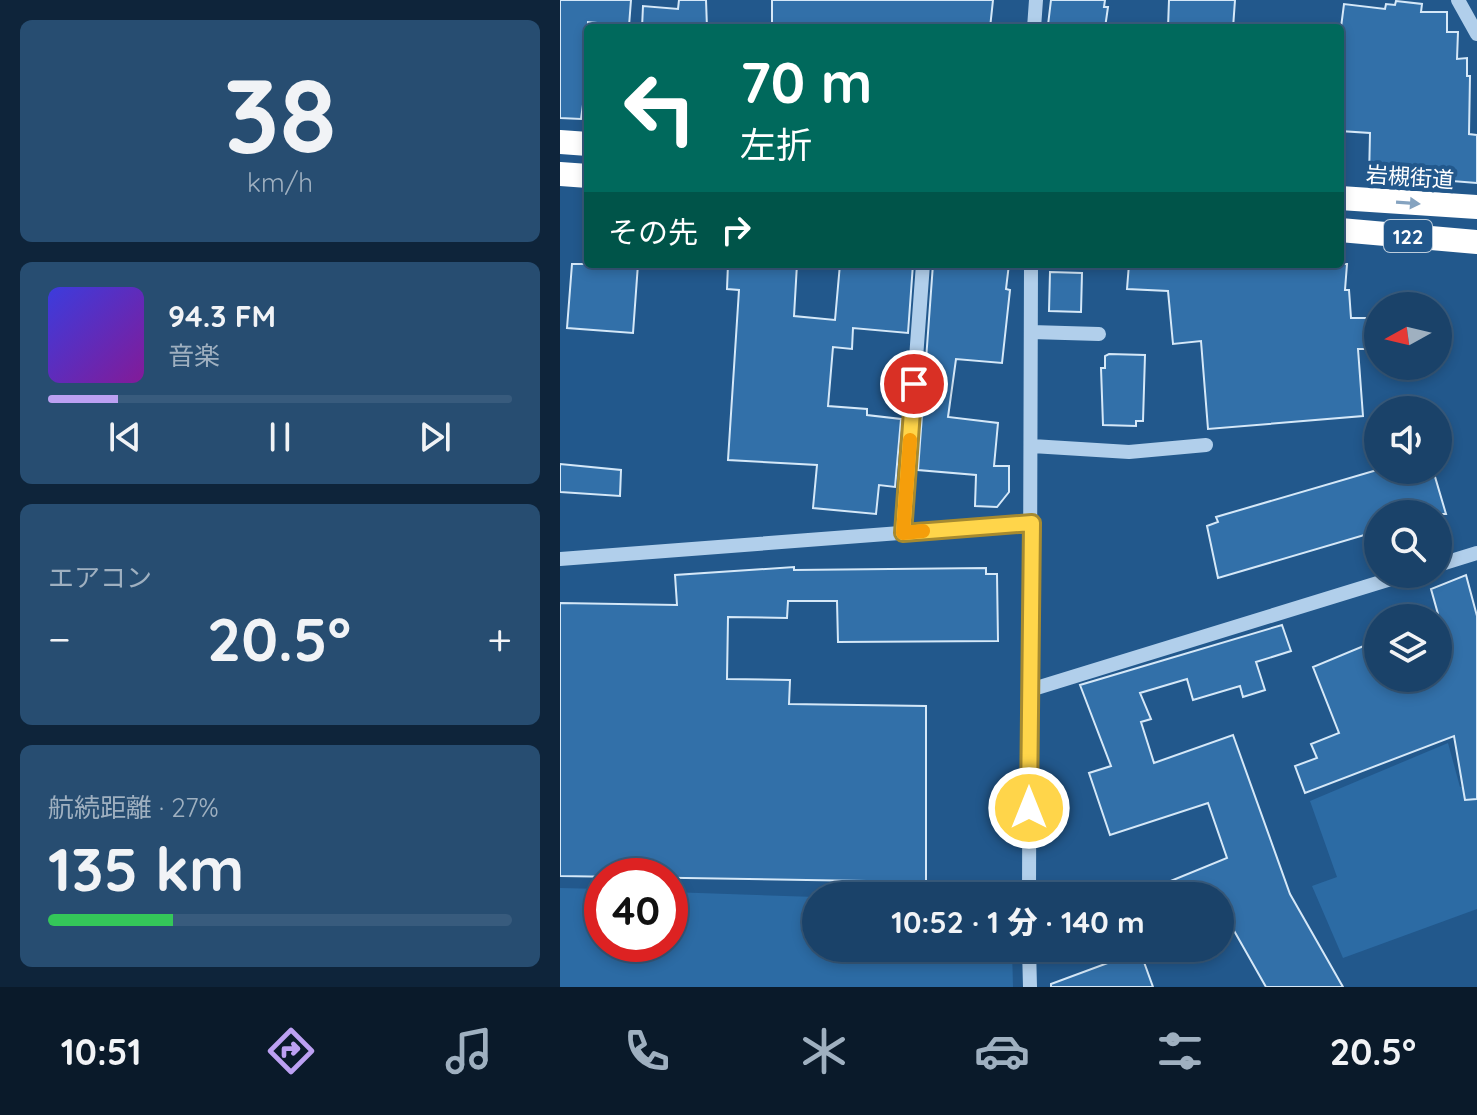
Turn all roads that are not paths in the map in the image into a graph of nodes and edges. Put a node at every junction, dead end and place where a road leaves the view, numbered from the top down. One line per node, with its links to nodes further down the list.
1 (1036, 0): 3 (street)
2 (1458, 0): 4 (street)
3 (1034, 24)
4 (1477, 34)
5 (560, 142): 6 (highway)
6 (584, 144)
7 (560, 174): 8 (highway)
8 (584, 176)
9 (1344, 198): 10 (highway, 岩槻街道 / 122, one-way to 10)
10 (1477, 207)
11 (1344, 230): 12 (highway, 122)
12 (1477, 242)
13 (923, 268): 20 (street)
14 (1031, 268): 15 (street)
15 (1031, 332): 16 (street); 18 (street)
16 (1099, 334)
17 (1206, 445): 18 (street)
18 (1032, 446): 19 (street)
19 (1032, 523): 20 (street); 25 (street)
20 (903, 533): 22 (street)
21 (1477, 553): 23 (street)
22 (560, 559)
23 (1452, 561)
24 (1364, 587): 25 (street)
25 (1030, 690): 26 (street)
26 (1029, 882)
27 (1029, 962): 28 (street)
28 (1030, 987)

